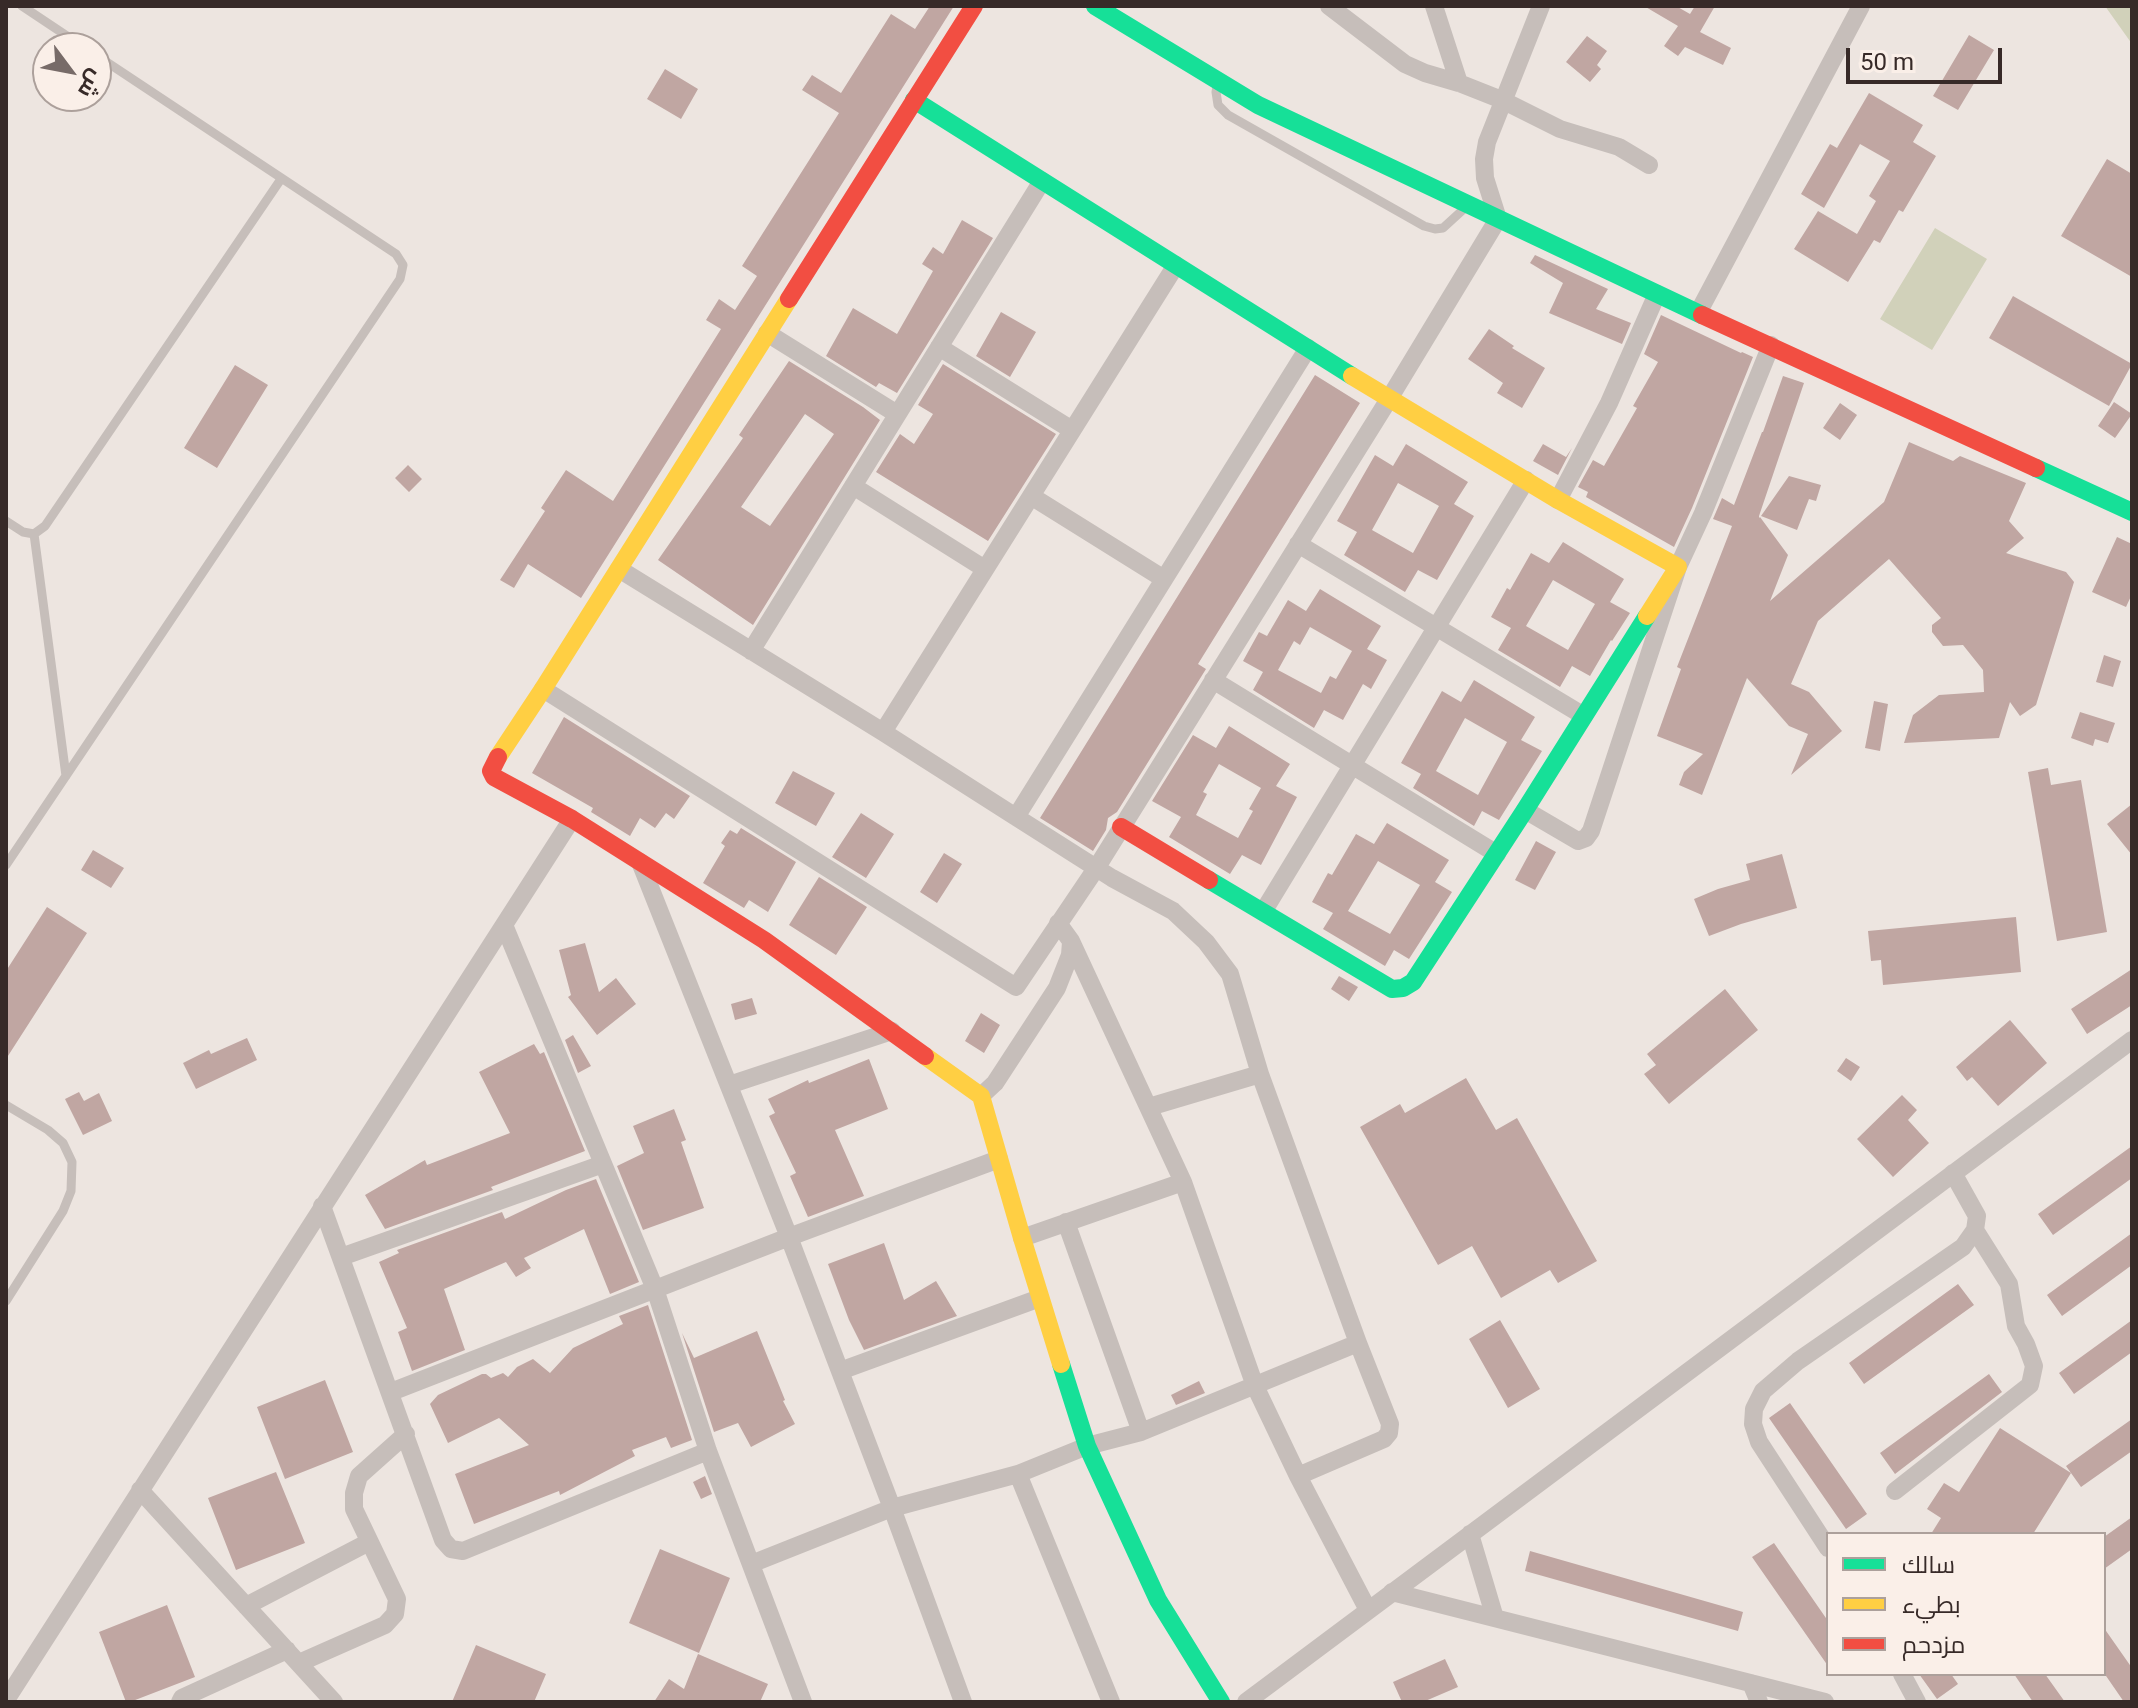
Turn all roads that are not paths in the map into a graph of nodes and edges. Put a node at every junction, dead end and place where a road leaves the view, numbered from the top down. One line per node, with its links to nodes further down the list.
1 (22, 6): 8 (lane)
2 (974, 6): 12 (street)
3 (1095, 6): 10 (street)
4 (1329, 6): 11 (street)
5 (1434, 6): 11 (street)
6 (1541, 6): 13 (street)
7 (1861, 6): 21 (street)
8 (61, 32)
9 (112, 66): 15 (lane)
10 (1219, 81): 17 (street); 17 (lane)
11 (1459, 83): 13 (street)
12 (914, 100): 16 (street); 22 (street)
13 (1502, 100): 14 (street); 18 (street)
14 (1649, 165)
15 (281, 179): 35 (lane); 48 (lane)
16 (1042, 181): 19 (street); 24 (street)
17 (1468, 205): 18 (street)
18 (1498, 219): 20 (street); 26 (street)
19 (1176, 265): 25 (street); 28 (street)
20 (1657, 294): 21 (street); 32 (street)
21 (1698, 313): 23 (street)
22 (767, 333): 27 (street); 38 (street)
23 (1771, 345): 33 (street); 37 (street)
24 (939, 347): 27 (street); 28 (street)
25 (1308, 348): 26 (street); 40 (street)
26 (1389, 399): 29 (street); 36 (street)
27 (897, 414): 30 (street)
28 (1072, 430): 31 (street)
29 (1526, 480): 32 (street); 41 (street)
30 (853, 486): 39 (street); 42 (street)
31 (1031, 496): 39 (street); 40 (street)
32 (1558, 500): 37 (street)
33 (2132, 512)
34 (6, 521): 35 (lane)
35 (34, 534): 48 (lane)
36 (1298, 544): 41 (street); 43 (street)
37 (1678, 567): 45 (street); 49 (street)
38 (619, 569): 42 (street); 44 (street)
39 (985, 569): 46 (street)
40 (1164, 579): 50 (street)
41 (1436, 627): 45 (street); 47 (street)
42 (751, 651): 46 (street)
43 (1213, 680): 47 (street); 52 (street)
44 (543, 689): 51 (street); 58 (street)
45 (1584, 716): 49 (street)
46 (883, 732): 50 (street)
47 (1352, 765): 53 (street); 57 (street)
48 (66, 776): 55 (lane)
49 (1525, 810): 53 (street)
50 (1016, 817): 56 (street)
51 (572, 819): 54 (street); 59 (street)
52 (1121, 827): 56 (street); 57 (street)
53 (1497, 854): 57 (street)
54 (640, 862): 61 (street); 64 (street)
55 (6, 865)
56 (1097, 867): 58 (street); 63 (street)
57 (1263, 912)
58 (1058, 923): 60 (street)
59 (504, 925): 69 (street); 72 (street)
60 (1071, 941): 65 (street); 67 (street)
61 (892, 1031): 64 (street); 65 (street)
62 (2132, 1040): 70 (street)
63 (1260, 1074): 67 (street); 81 (street)
64 (729, 1085): 75 (street)
65 (981, 1096): 68 (street)
66 (6, 1105): 80 (lane)
67 (1149, 1107): 71 (street)
68 (999, 1159): 75 (street); 76 (street)
69 (603, 1164): 77 (street); 78 (street)
70 (1953, 1173): 74 (street); 94 (street)
71 (1183, 1182): 73 (street); 83 (street)
72 (322, 1206): 77 (street); 91 (street)
73 (1066, 1222): 76 (street); 85 (street)
74 (1975, 1230): 92 (street); 96 (street)
75 (789, 1237): 78 (street); 82 (street)
76 (1022, 1238): 79 (street)
77 (341, 1257): 84 (street)
78 (655, 1289): 84 (street); 88 (street)
79 (1040, 1298): 82 (street); 87 (street)
80 (6, 1301)
81 (1358, 1343): 83 (street); 90 (street)
82 (840, 1371): 93 (street)
83 (1255, 1386): 85 (street); 90 (street)
84 (391, 1392): 86 (street)
85 (1141, 1432): 87 (street)
86 (406, 1434): 88 (street); 95 (street)
87 (1087, 1446): 89 (street); 111 (street)
88 (708, 1451): 97 (street)
89 (1018, 1474): 93 (street); 110 (street)
90 (1298, 1476): 100 (street)
91 (140, 1490): 99 (street); 105 (street)
92 (1895, 1491)
93 (892, 1508): 97 (street); 109 (street)
94 (1470, 1534): 98 (street); 101 (street)
95 (369, 1542): 99 (street); 102 (street)
96 (1826, 1545)
97 (751, 1564): 108 (street)
98 (1392, 1592): 100 (street); 101 (street)
99 (246, 1606): 102 (street)
100 (1368, 1610): 112 (street)
101 (1495, 1618): 104 (street)
102 (293, 1656): 106 (street); 107 (street)
103 (1903, 1676): 115 (street)
104 (1751, 1683): 113 (street); 114 (street)
105 (6, 1700)
106 (180, 1702)
107 (334, 1702)
108 (803, 1702)
109 (963, 1702)
110 (1111, 1702)
111 (1221, 1702)
112 (1246, 1702)
113 (1759, 1702)
114 (1825, 1702)
115 (1917, 1702)

